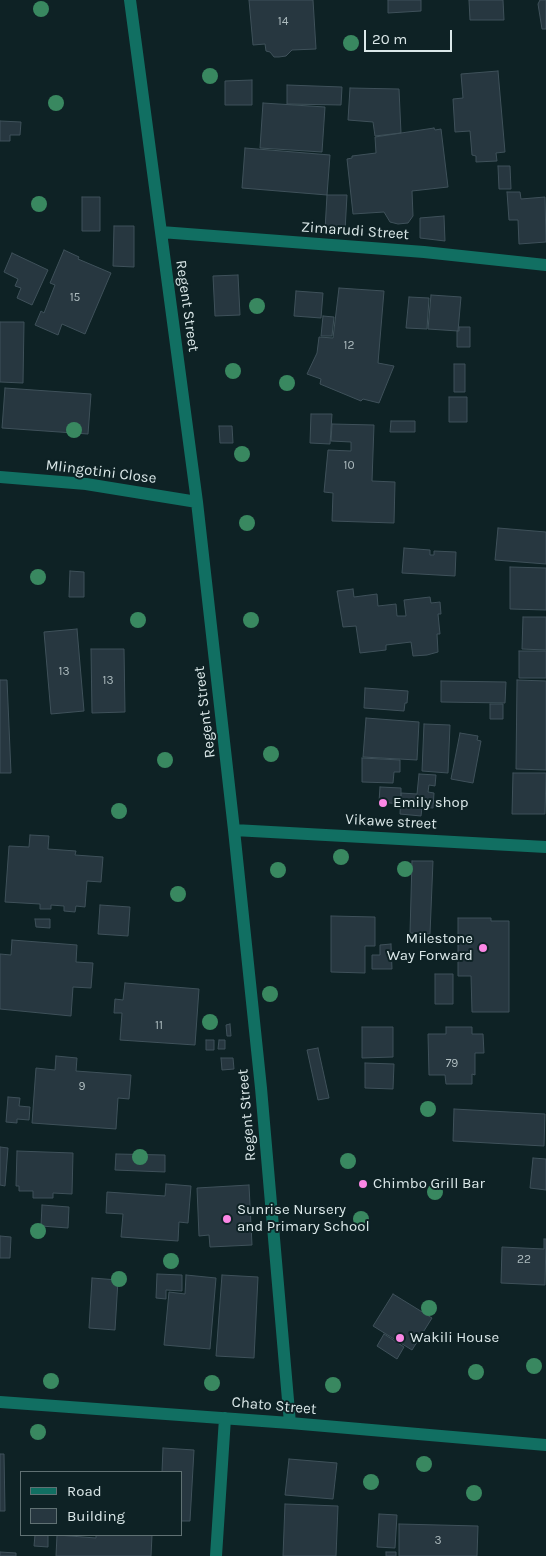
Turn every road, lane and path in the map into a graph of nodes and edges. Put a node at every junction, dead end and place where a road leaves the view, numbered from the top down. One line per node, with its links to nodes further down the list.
1 (130, 0): 2 (street, Regent Street)
2 (161, 232): 3 (street, Zimarudi Street); 5 (street, Regent Street)
3 (546, 265)
4 (0, 477): 5 (street, Mlingotini Close)
5 (197, 502): 6 (street, Regent Street)
6 (234, 830): 7 (street, Vikawe street); 10 (street, Regent Street)
7 (546, 847)
8 (0, 1402): 9 (street, Chato Street)
9 (224, 1418): 10 (street, Chato Street); 12 (street)
10 (290, 1423): 11 (street, Chato Street)
11 (546, 1445)
12 (216, 1556)

